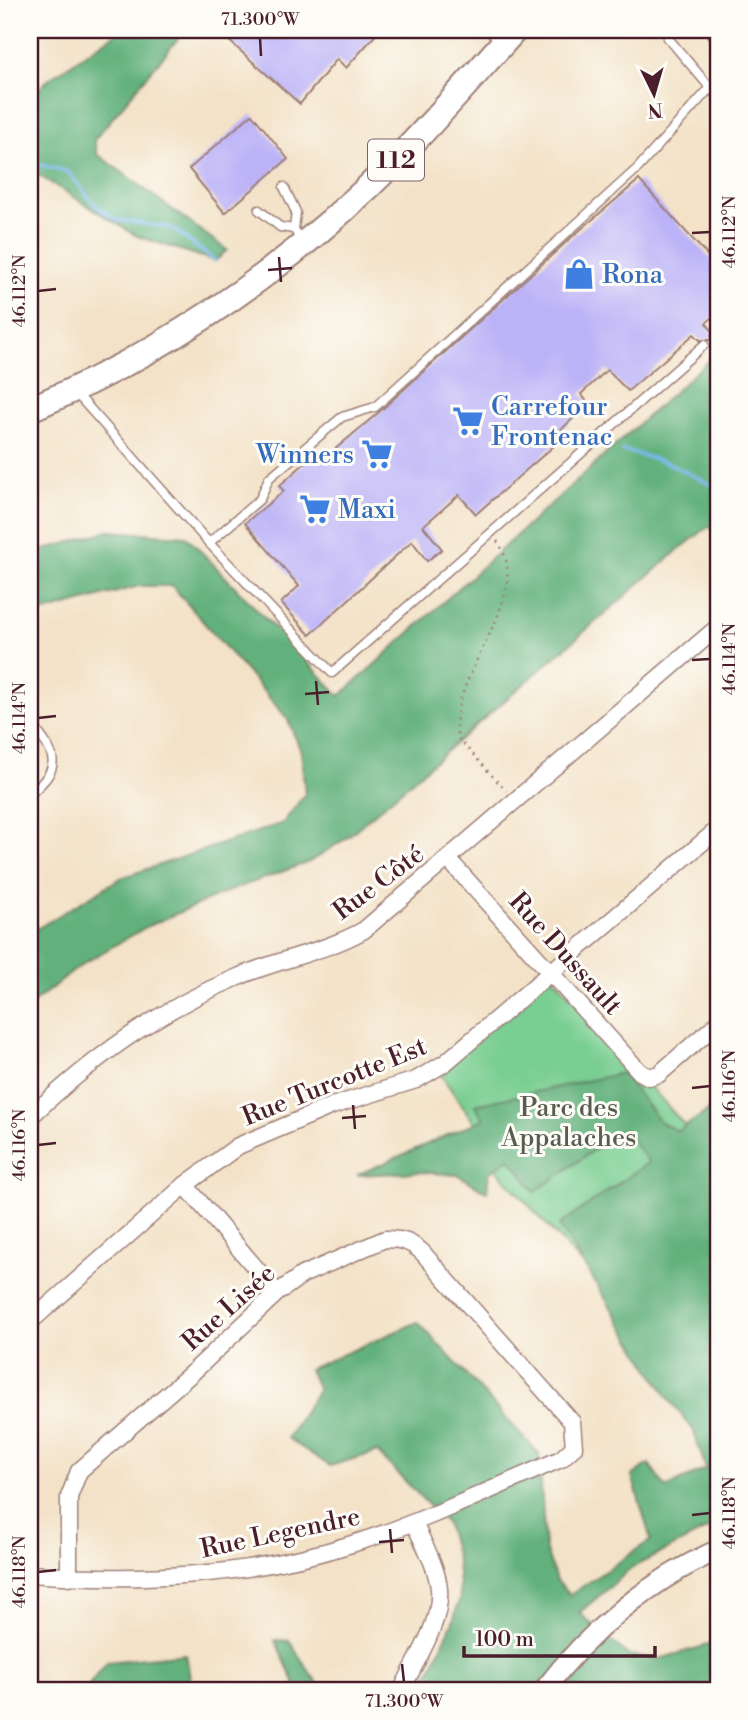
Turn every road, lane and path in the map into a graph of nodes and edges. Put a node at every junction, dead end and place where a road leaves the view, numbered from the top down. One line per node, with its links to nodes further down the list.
1 (502, 34): 8 (main road, 112)
2 (668, 38): 4 (lane)
3 (718, 79): 4 (lane)
4 (709, 86): 5 (lane); 13 (lane)
5 (718, 97)
6 (284, 187): 8 (lane)
7 (259, 210): 8 (lane)
8 (299, 236): 10 (main road, 112)
9 (704, 345): 12 (lane)
10 (74, 391): 11 (main road, 112); 13 (lane)
11 (30, 410)
12 (491, 534): 13 (lane); 17 (path)
13 (209, 543)
14 (718, 626): 17 (street, Rue Côté)
15 (30, 722): 16 (lane)
16 (30, 794)
17 (515, 802): 19 (street, Rue Côté)
18 (718, 829): 20 (street, Rue Turcotte Est)
19 (448, 859): 20 (street, Rue Dussault); 22 (street, Rue Côté)
20 (550, 972): 21 (street, Rue Dussault); 23 (street, Rue Turcotte Est)
21 (718, 1023)
22 (30, 1117)
23 (185, 1185): 24 (street); 25 (street, Rue Turcotte Est)
24 (277, 1293): 26 (street, Rue Lisée); 30 (street, Rue Lisée)
25 (30, 1322)
26 (575, 1442): 27 (street, Rue Legendre)
27 (414, 1523): 30 (street, Rue Legendre); 31 (street)
28 (718, 1550): 32 (street)
29 (30, 1574): 30 (street, Rue Legendre)
30 (69, 1577)
31 (402, 1690)
32 (544, 1690)

